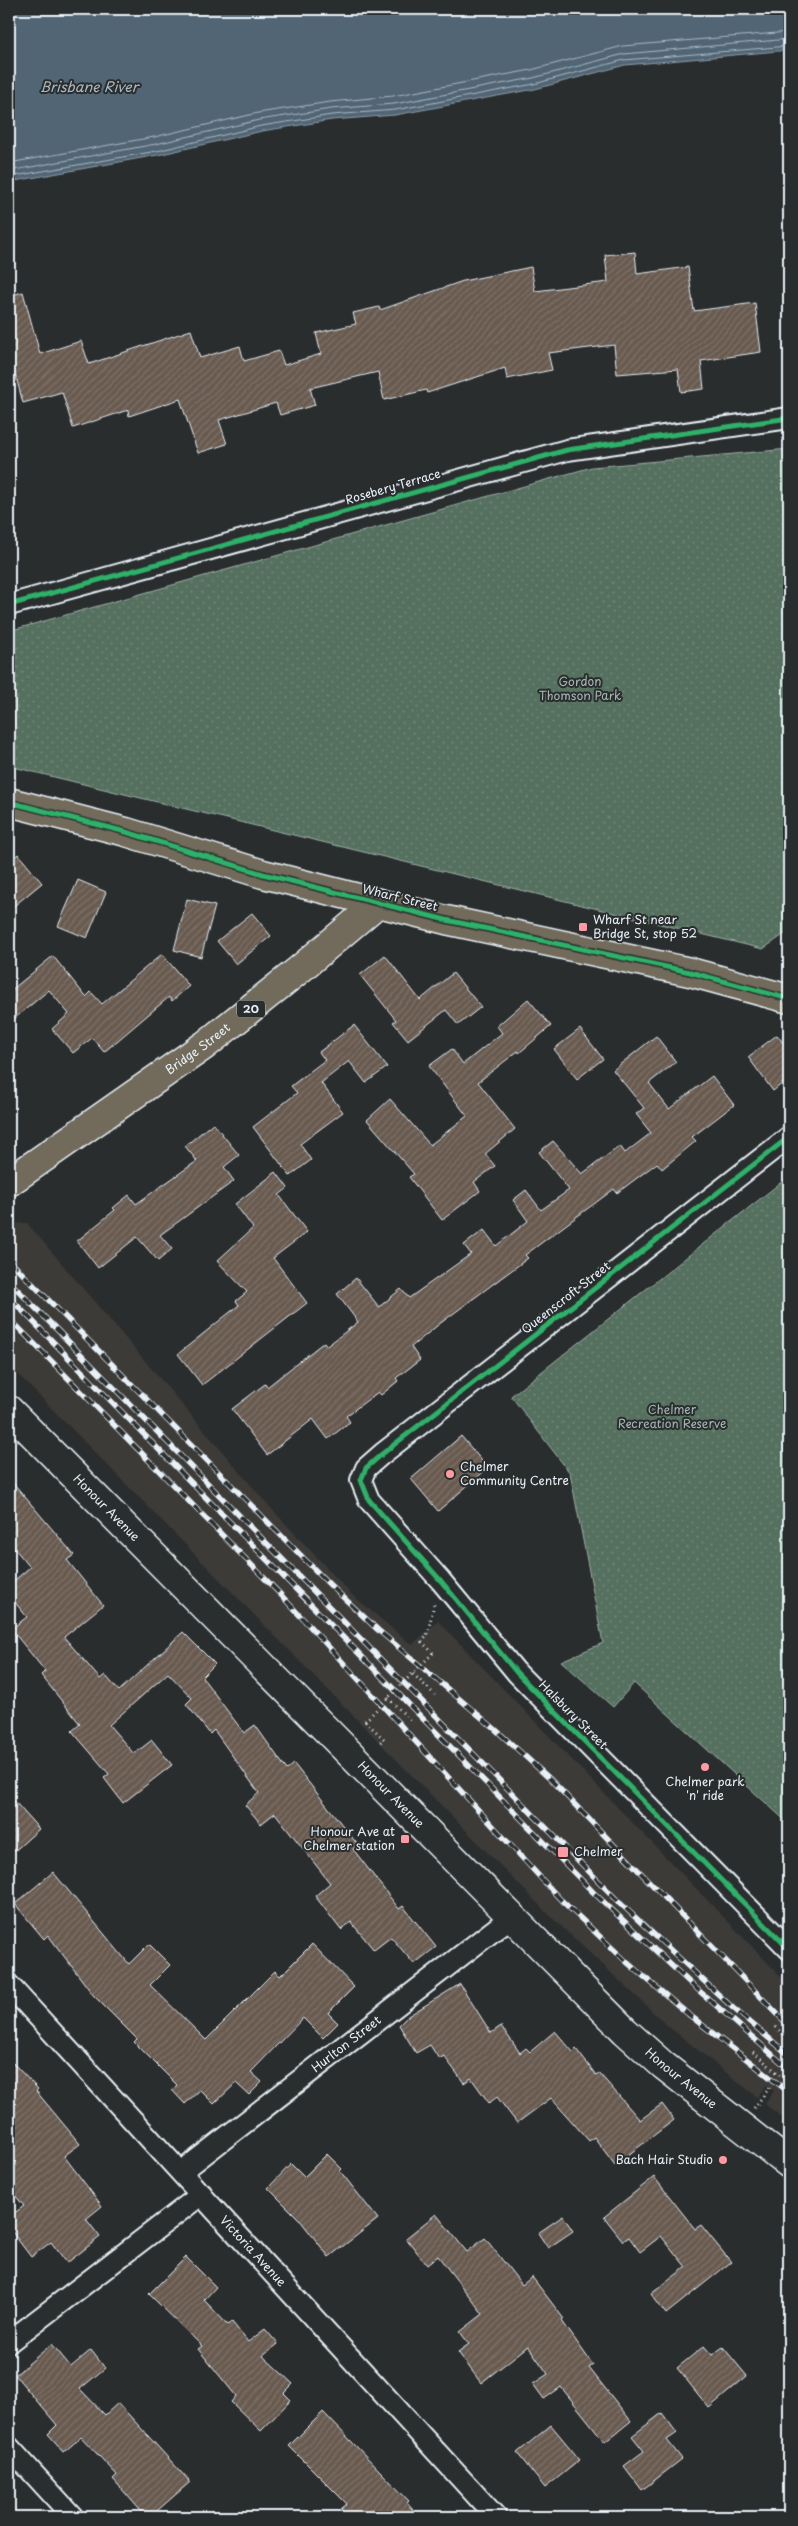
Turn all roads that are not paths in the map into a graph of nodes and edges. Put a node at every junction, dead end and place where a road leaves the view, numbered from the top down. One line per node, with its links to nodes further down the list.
1 (789, 418): 2 (street, Rosebery Terrace)
2 (9, 605)
3 (9, 802): 4 (main road, Wharf Street)
4 (378, 902): 5 (main road, Wharf Street); 7 (main road, Bridge Street / 20)
5 (789, 1000)
6 (789, 1137): 9 (street, Queenscroft Street)
7 (9, 1182)
8 (9, 1410): 10 (main road, Honour Avenue)
9 (361, 1480): 11 (street, Halsbury Street)
10 (511, 1917): 13 (main road, Honour Avenue); 14 (street, Hurlton Street)
11 (789, 1949)
12 (9, 1985): 14 (street, Victoria Avenue)
13 (789, 2164)
14 (181, 2172): 15 (street, Victoria Avenue)
15 (202, 2194): 16 (street); 19 (street, Victoria Avenue)
16 (9, 2342)
17 (9, 2447): 18 (street)
18 (73, 2517)
19 (496, 2517)

